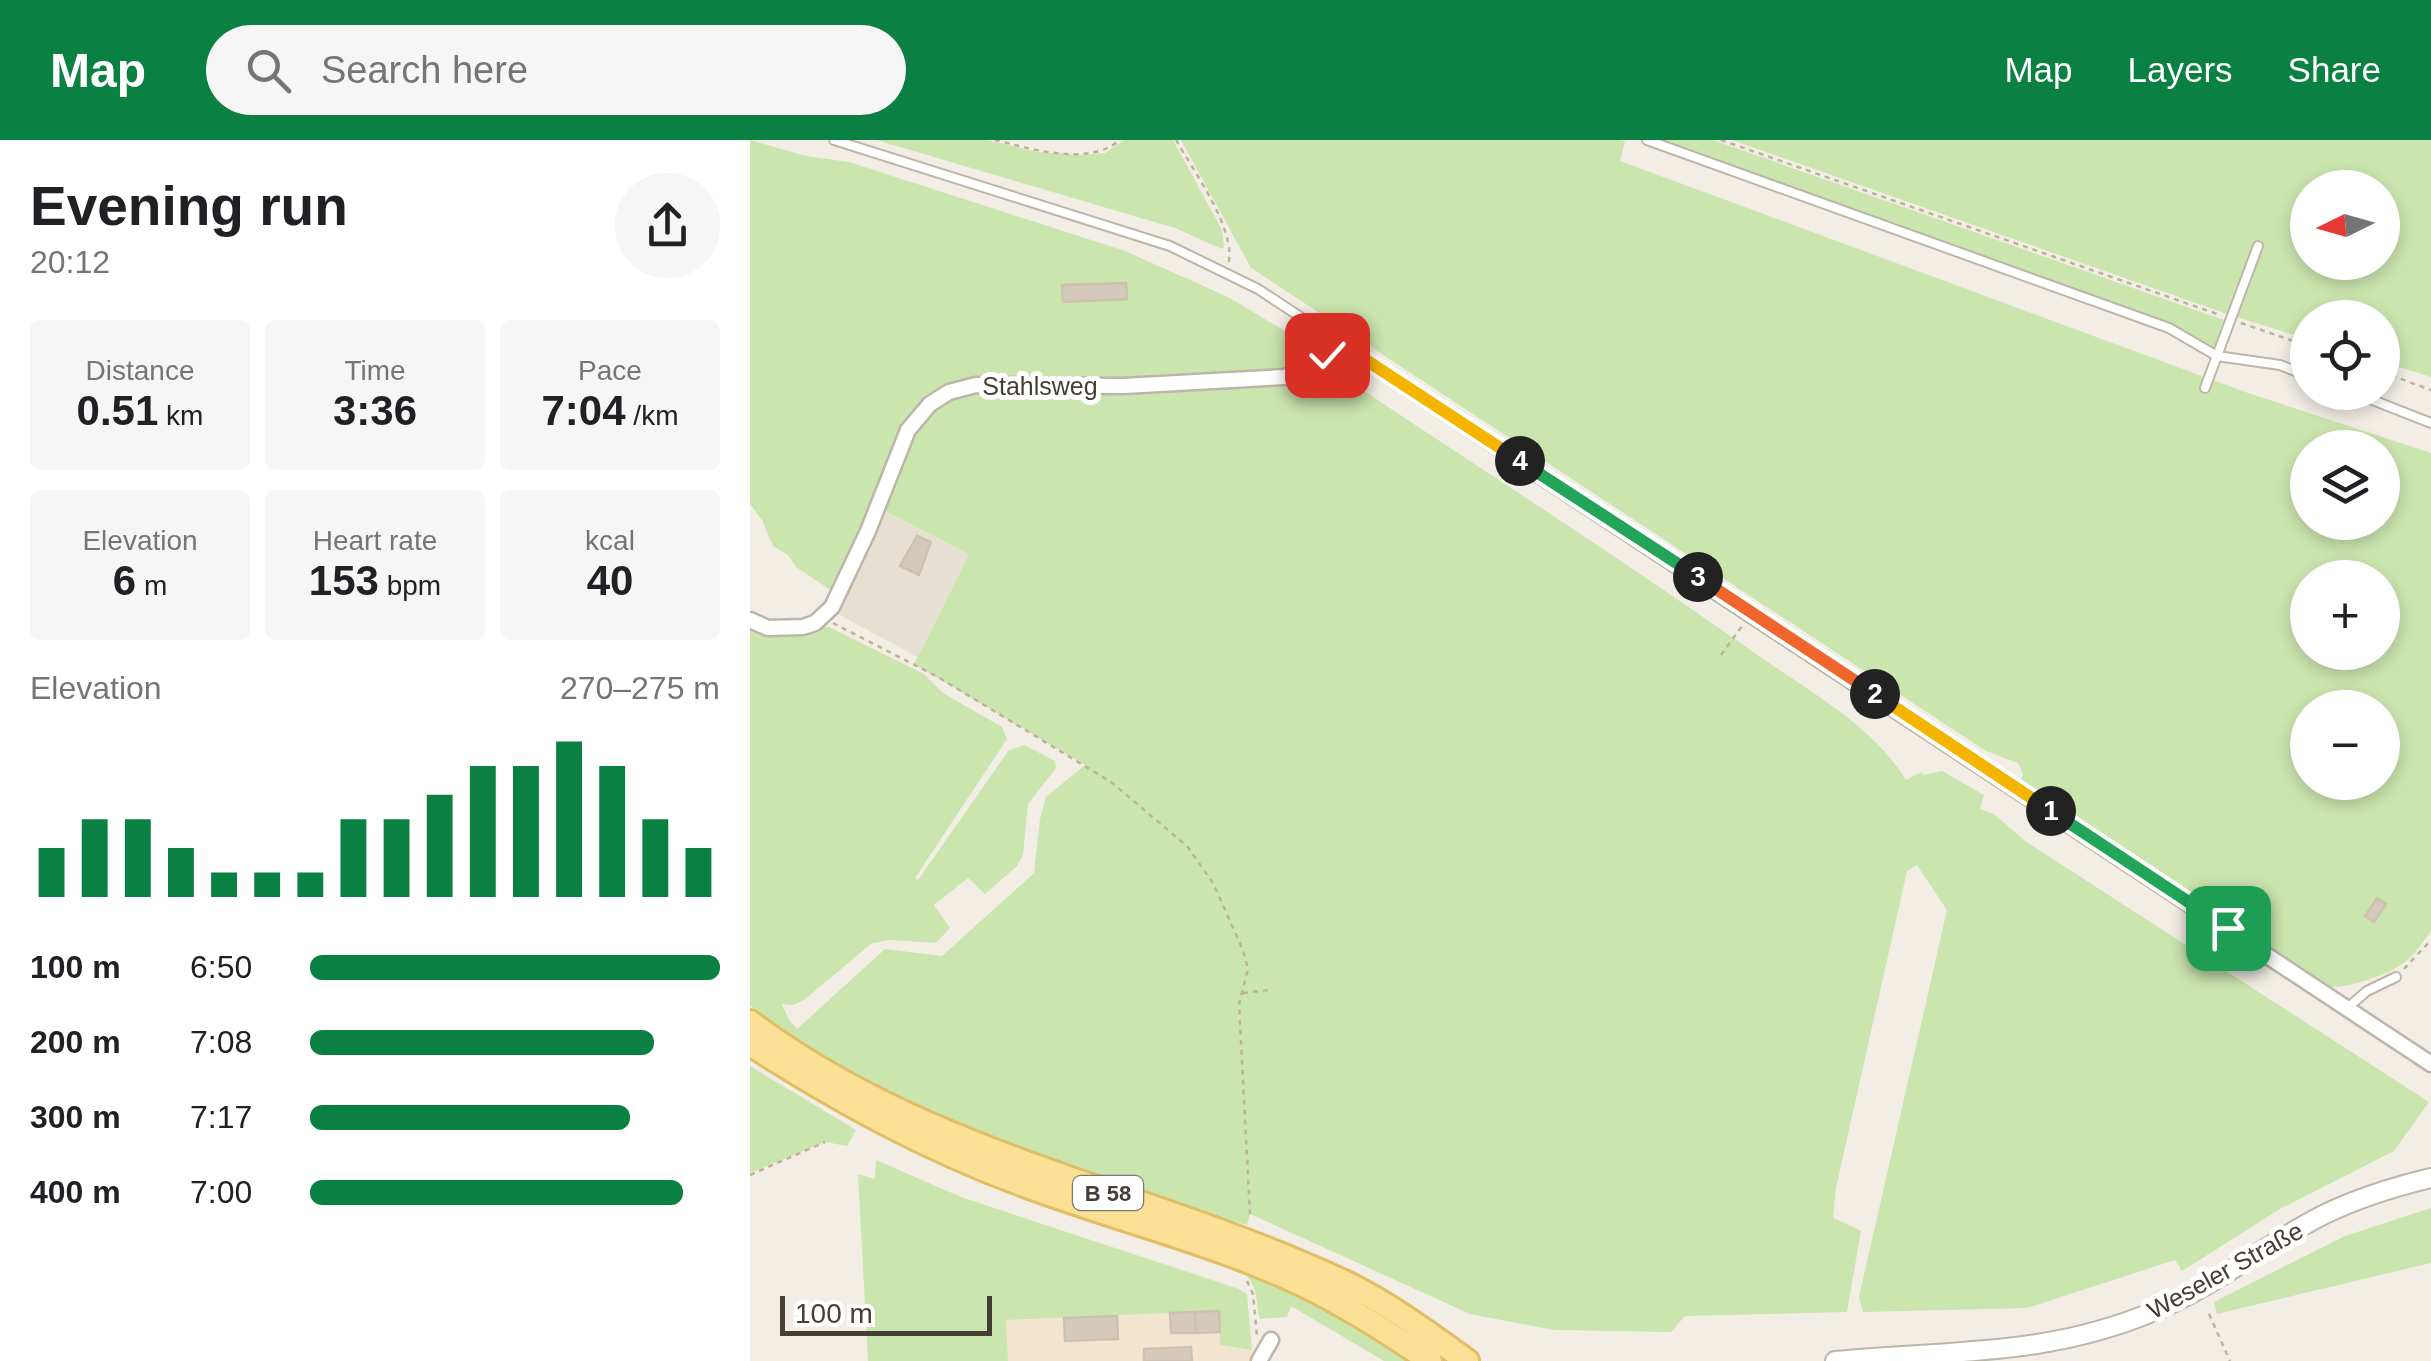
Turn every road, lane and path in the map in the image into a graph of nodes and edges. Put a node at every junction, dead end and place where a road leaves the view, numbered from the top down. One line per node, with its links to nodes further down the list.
1 (834, 140): 11 (lane)
2 (995, 140): 3 (path)
3 (1120, 140)
4 (1176, 140): 8 (path)
5 (1647, 140): 12 (lane)
6 (1721, 140): 9 (path)
7 (2258, 246): 9 (lane)
8 (1231, 259)
9 (2230, 319): 10 (path); 12 (lane)
10 (2290, 340)
11 (1337, 341): 19 (street); 20 (street, Stahlsweg)
12 (2216, 356): 13 (lane); 15 (lane)
13 (2290, 369)
14 (2400, 379): 16 (path)
15 (2205, 388)
16 (2431, 390)
17 (2398, 410): 18 (lane)
18 (2431, 423)
19 (1752, 612): 22 (path); 27 (street)
20 (824, 616): 21 (street); 26 (path)
21 (750, 620)
22 (1721, 655)
23 (2431, 940): 24 (path)
24 (2396, 977): 27 (lane)
25 (1269, 990): 26 (path)
26 (1242, 992): 34 (path)
27 (2347, 1008): 30 (street)
28 (750, 1022): 39 (main road, B 58)
29 (750, 1044): 38 (main road, B 58)
30 (2431, 1064)
31 (825, 1142): 32 (path)
32 (750, 1175)
33 (2431, 1178): 40 (street, Weseler Straße)
34 (1250, 1214)
35 (2210, 1314): 41 (path)
36 (1271, 1340): 37 (street)
37 (1259, 1361)
38 (1430, 1361)
39 (1467, 1361)
40 (1835, 1361)
41 (2230, 1361)

